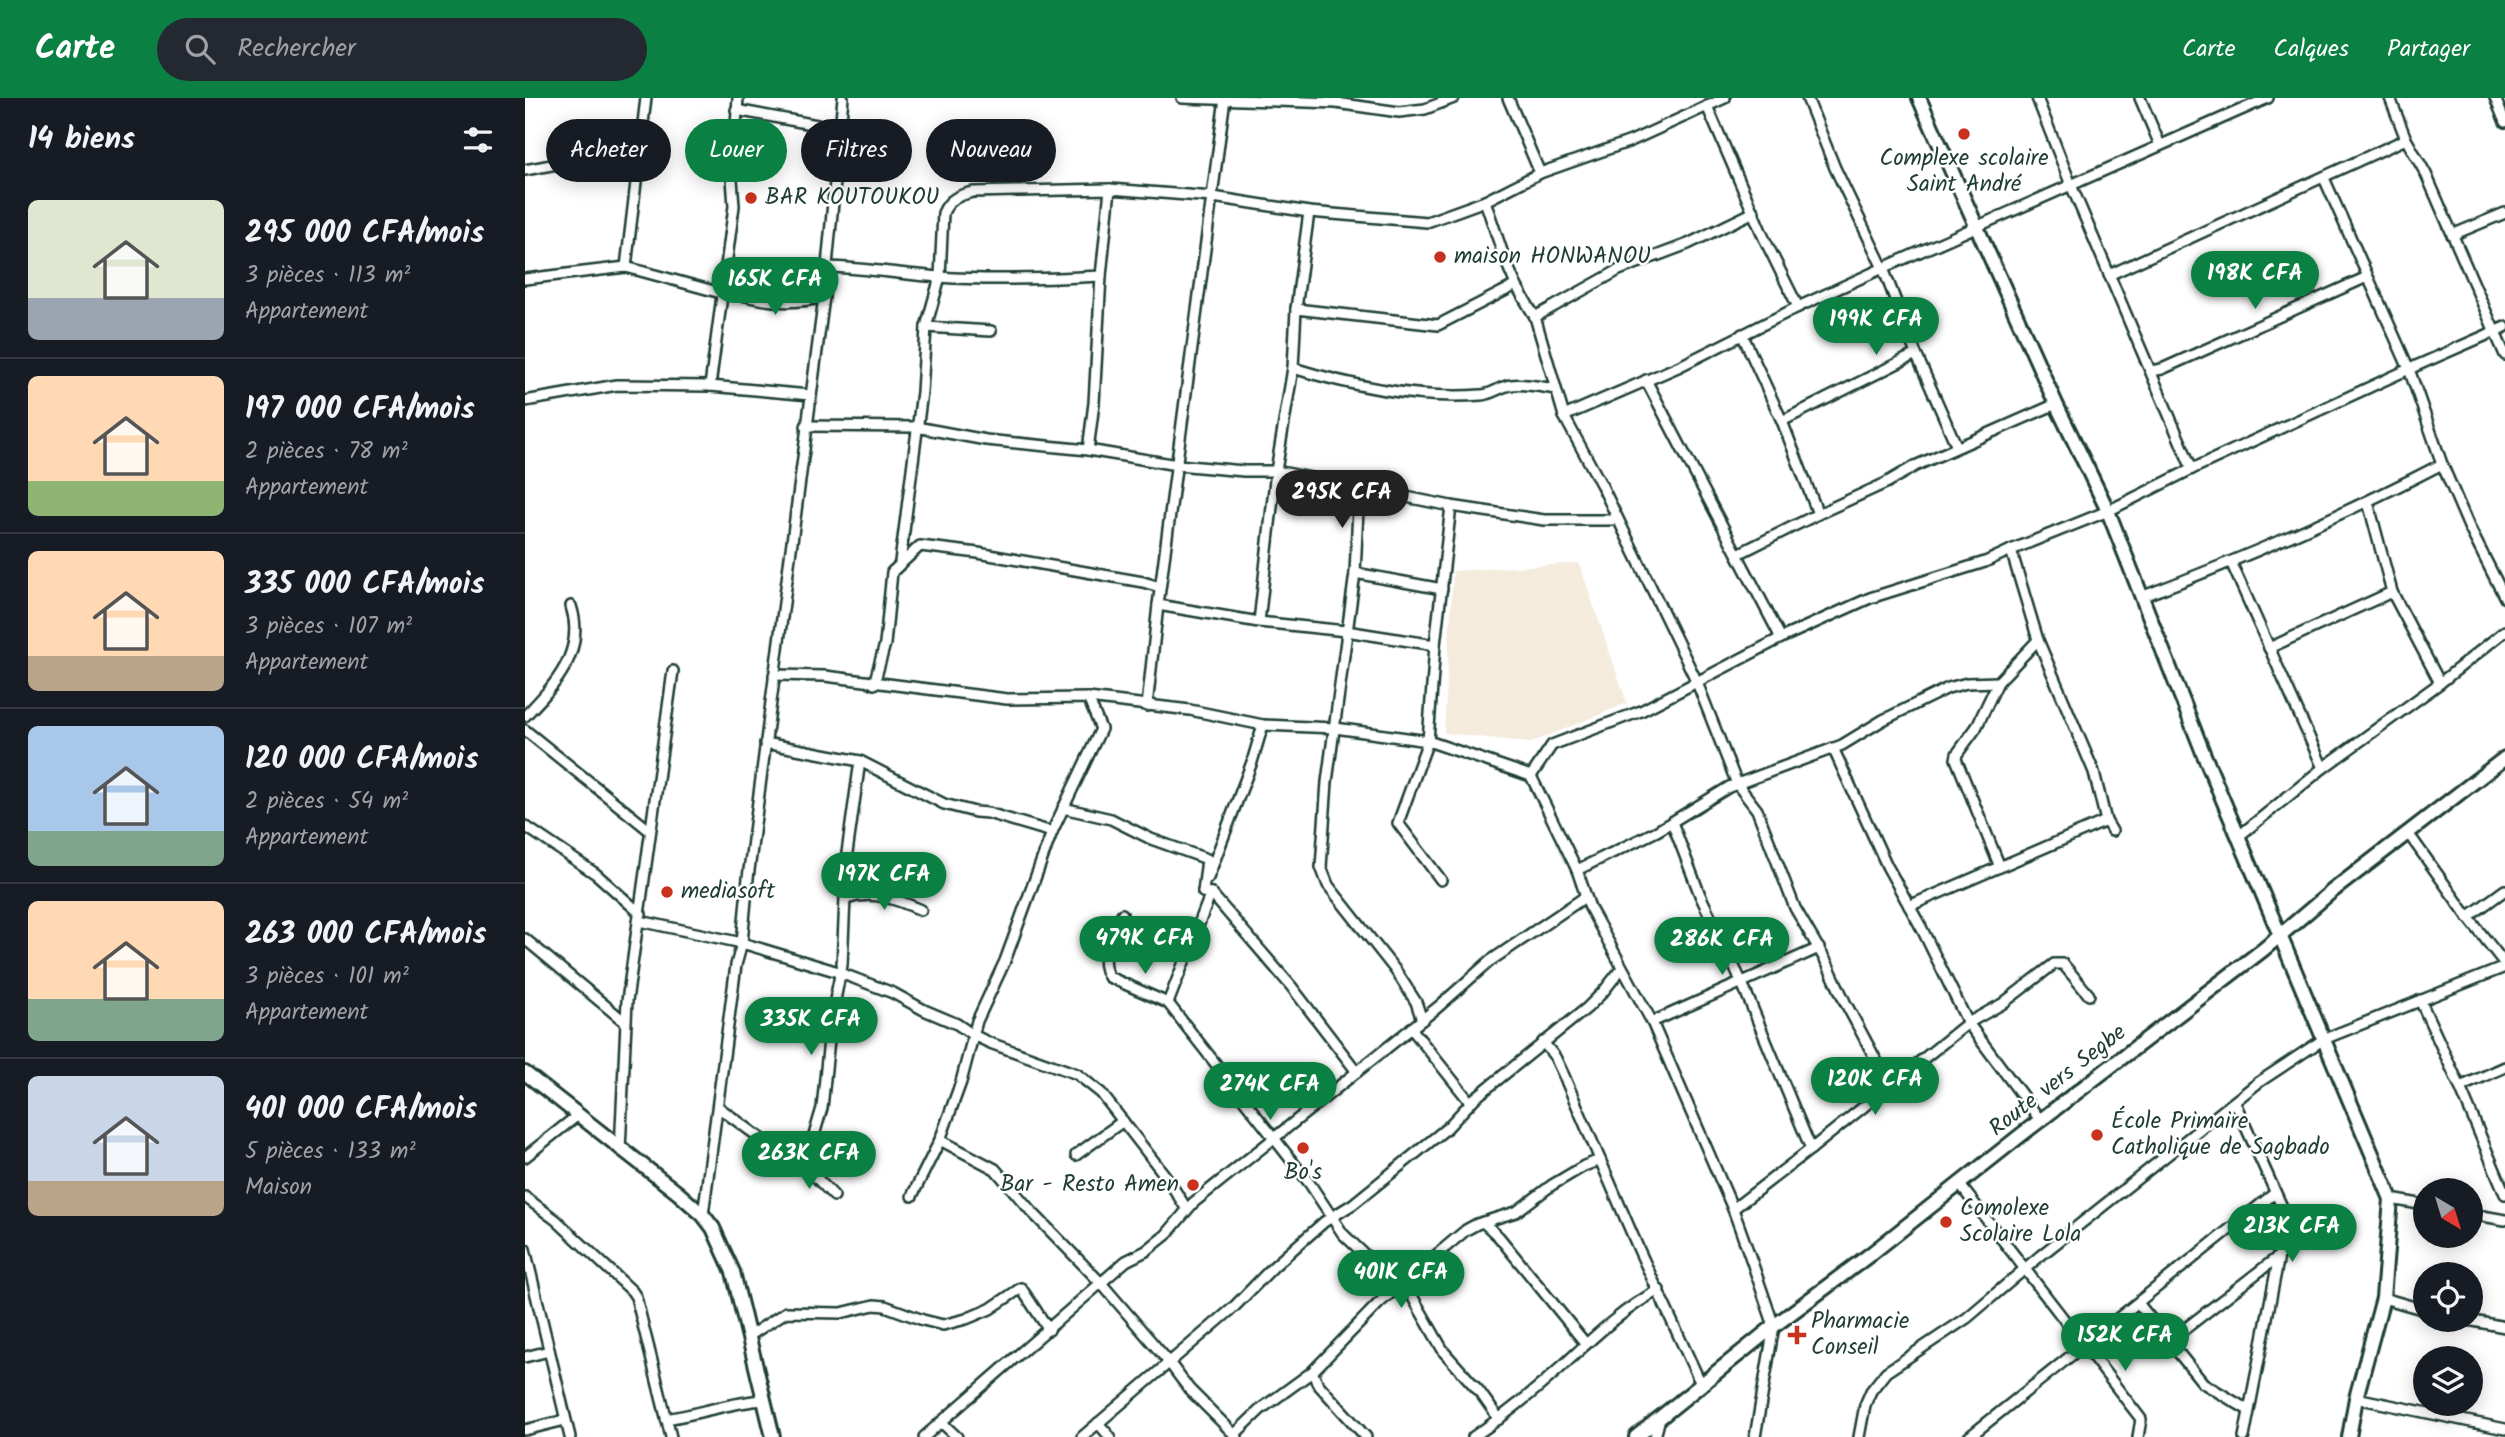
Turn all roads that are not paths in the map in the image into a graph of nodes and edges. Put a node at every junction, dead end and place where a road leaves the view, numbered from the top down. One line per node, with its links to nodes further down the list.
1 (646, 98): 19 (street)
2 (738, 98): 18 (street)
3 (843, 98): 20 (street)
4 (1182, 98): 15 (street)
5 (1454, 98): 16 (street)
6 (1509, 98): 27 (street)
7 (1725, 98): 17 (street)
8 (1807, 98): 42 (street)
9 (1919, 98): 38 (street)
10 (2038, 98): 31 (street)
11 (2140, 98): 24 (street)
12 (2268, 98): 24 (street)
13 (2390, 98): 23 (street)
14 (2495, 98): 22 (street)
15 (1225, 99): 16 (street); 33 (street)
16 (1336, 100)
17 (1707, 106): 27 (street); 36 (street)
18 (736, 110): 21 (street); 49 (street)
19 (644, 119)
20 (840, 119)
21 (801, 122)
22 (2505, 122)
23 (2406, 139): 28 (street); 39 (street)
24 (2161, 145): 31 (street)
25 (546, 166): 26 (street)
26 (525, 170)
27 (1540, 173): 34 (street)
28 (2324, 178): 43 (street); 46 (street)
29 (637, 182): 40 (street)
30 (834, 182): 41 (street)
31 (2071, 186): 38 (street); 43 (street)
32 (1110, 189): 33 (street); 44 (street); 45 (street)
33 (1213, 197): 35 (street); 77 (street)
34 (1485, 201): 35 (street); 48 (street)
35 (1309, 212): 52 (street)
36 (1754, 212): 51 (street); 53 (street)
37 (2505, 213): 39 (street)
38 (1977, 226): 42 (street); 69 (street)
39 (2452, 235): 57 (street)
40 (626, 267): 47 (street); 49 (street)
41 (826, 267): 45 (street); 50 (street)
42 (1883, 268): 51 (street); 59 (street)
43 (2109, 275): 63 (street)
44 (1101, 276): 45 (street); 75 (street)
45 (940, 277): 54 (street)
46 (2367, 277): 62 (street); 63 (street)
47 (525, 279)
48 (1516, 285): 52 (street); 53 (street)
49 (721, 293): 50 (street); 65 (street)
50 (824, 297): 67 (street)
51 (1798, 307): 58 (street)
52 (1296, 309): 61 (street)
53 (1535, 317): 66 (street)
54 (926, 327): 56 (street); 73 (street)
55 (2505, 327): 57 (street)
56 (991, 331)
57 (2495, 332): 60 (street); 62 (street)
58 (1742, 334): 64 (street); 71 (street)
59 (1916, 354): 71 (street); 74 (street)
60 (2505, 355)
61 (1293, 368): 66 (street); 79 (street)
62 (2409, 369): 76 (street); 78 (street)
63 (2151, 371): 78 (street)
64 (1646, 380): 70 (street); 87 (street)
65 (710, 387): 67 (street); 68 (street)
66 (1555, 388): 70 (street)
67 (810, 395): 72 (street)
68 (525, 401)
69 (2056, 404): 74 (street); 83 (street)
70 (1564, 416): 85 (street)
71 (1782, 421): 84 (street)
72 (806, 426): 73 (street); 106 (street)
73 (916, 427): 75 (street); 88 (street)
74 (1957, 447): 84 (street)
75 (1088, 450): 77 (street)
76 (2442, 464): 81 (street); 95 (street)
77 (1177, 465): 79 (street); 91 (street)
78 (2192, 469): 83 (street)
79 (1276, 471): 80 (street); 98 (street)
80 (1359, 488): 82 (street); 90 (street)
81 (2368, 502): 89 (street); 93 (street)
82 (1451, 506): 85 (street); 92 (street)
83 (2108, 511): 86 (street); 94 (street)
84 (1818, 513): 87 (street)
85 (1617, 520): 107 (street)
86 (2011, 550): 101 (street); 102 (street)
87 (1738, 554): 101 (street)
88 (900, 562): 91 (street); 110 (street)
89 (2231, 562): 94 (street); 104 (street)
90 (1355, 573): 92 (street); 99 (street)
91 (1160, 587): 97 (street)
92 (1442, 589): 103 (street)
93 (2392, 592): 104 (street); 109 (street)
94 (2141, 597): 133 (street)
95 (2505, 598)
96 (571, 606): 113 (street)
97 (1158, 606): 98 (street); 112 (street)
98 (1259, 622): 99 (street)
99 (1346, 631): 103 (street); 115 (street)
100 (2505, 631): 109 (street)
101 (1781, 638): 107 (street)
102 (2038, 640): 108 (street); 126 (street)
103 (1435, 645): 117 (street)
104 (2269, 648): 122 (street)
105 (673, 671): 129 (street)
106 (774, 674): 110 (street); 118 (street)
107 (1696, 680): 123 (street); 124 (street)
108 (1998, 682): 119 (street); 134 (street)
109 (2440, 683): 122 (street)
110 (874, 684): 111 (street)
111 (1088, 698): 112 (street); 125 (street)
112 (1147, 706): 114 (street)
113 (525, 716)
114 (1263, 725): 115 (street); 138 (street)
115 (1335, 728): 117 (street); 157 (street)
116 (525, 730): 129 (street)
117 (1428, 741): 123 (street); 136 (street)
118 (765, 743): 121 (street); 148 (street)
119 (1833, 748): 124 (street); 141 (street)
120 (2505, 758): 132 (street, Route vers Segbe)
121 (860, 761): 131 (street); 140 (street)
122 (2323, 768): 133 (street)
123 (1531, 776): 135 (street)
124 (1737, 784): 127 (street); 149 (street)
125 (1063, 808): 131 (street); 138 (street)
126 (2106, 821): 130 (street); 134 (street)
127 (1672, 822): 135 (street); 153 (street)
128 (525, 826): 145 (street)
129 (649, 830): 145 (street)
130 (2112, 831)
131 (1052, 832): 162 (street)
132 (2408, 833): 144 (street); 146 (street, Route vers Segbe)
133 (2239, 836): 146 (street)
134 (2000, 867): 141 (street)
135 (1577, 870): 139 (street)
136 (1441, 880)
137 (2505, 890): 144 (street)
138 (1207, 892): 156 (street); 166 (street)
139 (1585, 897): 151 (street); 157 (street)
140 (846, 899): 142 (street); 152 (street)
141 (1909, 906): 160 (street)
142 (921, 910)
143 (1122, 915): 156 (street)
144 (2468, 917): 150 (street)
145 (640, 918): 148 (street); 158 (street)
146 (2279, 936): 163 (street); 175 (street, Route vers Segbe)
147 (525, 939): 158 (street)
148 (741, 943): 152 (street); 172 (street)
149 (1819, 948): 153 (street); 168 (street)
150 (2505, 966): 155 (street)
151 (1622, 968): 159 (street); 164 (street)
152 (840, 973): 162 (street); 183 (street)
153 (1742, 983): 159 (street); 178 (street)
154 (2089, 995): 160 (street)
155 (2420, 1000): 163 (street); 169 (street)
156 (1168, 1003): 176 (street)
157 (1422, 1020): 161 (street)
158 (625, 1022): 179 (street)
159 (1652, 1022): 193 (street)
160 (1968, 1023): 168 (street); 175 (street)
161 (1411, 1028): 166 (street); 170 (street)
162 (972, 1035): 174 (street); 177 (street)
163 (2324, 1039): 171 (street); 190 (street)
164 (1543, 1042): 170 (street); 182 (street)
165 (2505, 1067): 169 (street)
166 (1357, 1072): 176 (street)
167 (525, 1073): 173 (street)
168 (1889, 1086): 178 (street)
169 (2460, 1087): 186 (street)
170 (1470, 1102): 195 (street)
171 (2235, 1104): 185 (street); 201 (street)
172 (718, 1107): 183 (street); 194 (street)
173 (578, 1115): 179 (street); 181 (street)
174 (1123, 1121): 180 (street); 192 (street)
175 (2041, 1121): 184 (street, Route vers Segbe)
176 (1274, 1138): 192 (street); 195 (street)
177 (940, 1140): 188 (street); 203 (street)
178 (1811, 1149): 193 (street)
179 (620, 1150): 194 (street)
180 (1076, 1155)
181 (525, 1157)
182 (1600, 1160): 198 (street); 205 (street)
183 (805, 1166): 187 (street)
184 (1960, 1185): 201 (street); 210 (street, Route vers Segbe)
185 (2275, 1193): 200 (street); 207 (street)
186 (2505, 1194)
187 (834, 1196)
188 (912, 1196)
189 (525, 1197): 226 (street)
190 (2391, 1199): 191 (street); 206 (street)
191 (2413, 1203)
192 (1187, 1208): 203 (street)
193 (1733, 1209): 210 (street)
194 (703, 1215): 213 (street)
195 (1332, 1216): 204 (street); 219 (street)
196 (2483, 1216): 197 (street)
197 (2505, 1220)
198 (1483, 1222): 202 (street); 215 (street)
199 (525, 1249): 217 (street)
200 (2279, 1256): 214 (street); 224 (street)
201 (2026, 1269): 216 (street); 246 (street)
202 (1403, 1282): 204 (street); 227 (street)
203 (1101, 1283): 212 (street); 219 (street)
204 (1394, 1290): 220 (street)
205 (1659, 1290): 215 (street); 221 (street)
206 (2383, 1298): 208 (street); 222 (street)
207 (2138, 1303): 214 (street); 216 (street)
208 (2413, 1307)
209 (2483, 1323): 211 (street)
210 (1773, 1326): 221 (street, Route vers Segbe); 245 (street)
211 (2505, 1328)
212 (1049, 1330): 213 (street); 229 (street)
213 (749, 1336): 223 (street)
214 (2168, 1342): 224 (street)
215 (1586, 1344): 227 (street)
216 (2085, 1346): 247 (street); 248 (street)
217 (549, 1351): 218 (street); 228 (street)
218 (525, 1357)
219 (1168, 1361): 230 (street); 233 (street)
220 (1312, 1372): 233 (street); 241 (street)
221 (1702, 1384): 225 (street, Route vers Segbe)
222 (2356, 1398): 231 (street); 250 (street)
223 (764, 1400): 226 (street); 236 (street)
224 (2248, 1410): 249 (street)
225 (1660, 1418): 243 (street, Route vers Segbe); 244 (street)
226 (666, 1419): 235 (street)
227 (1499, 1419): 242 (street)
228 (565, 1420): 232 (street); 234 (street)
229 (941, 1422): 237 (street); 238 (street)
230 (1098, 1423): 239 (street); 240 (street)
231 (2505, 1429)
232 (525, 1430)
233 (1236, 1436)
234 (570, 1437)
235 (671, 1437)
236 (773, 1437)
237 (924, 1437)
238 (957, 1437)
239 (1082, 1437)
240 (1110, 1437)
241 (1366, 1437)
242 (1473, 1437)
243 (1636, 1437)
244 (1655, 1437)
245 (1755, 1437)
246 (1859, 1437)
247 (1969, 1437)
248 (2139, 1437)
249 (2244, 1437)
250 (2349, 1437)

